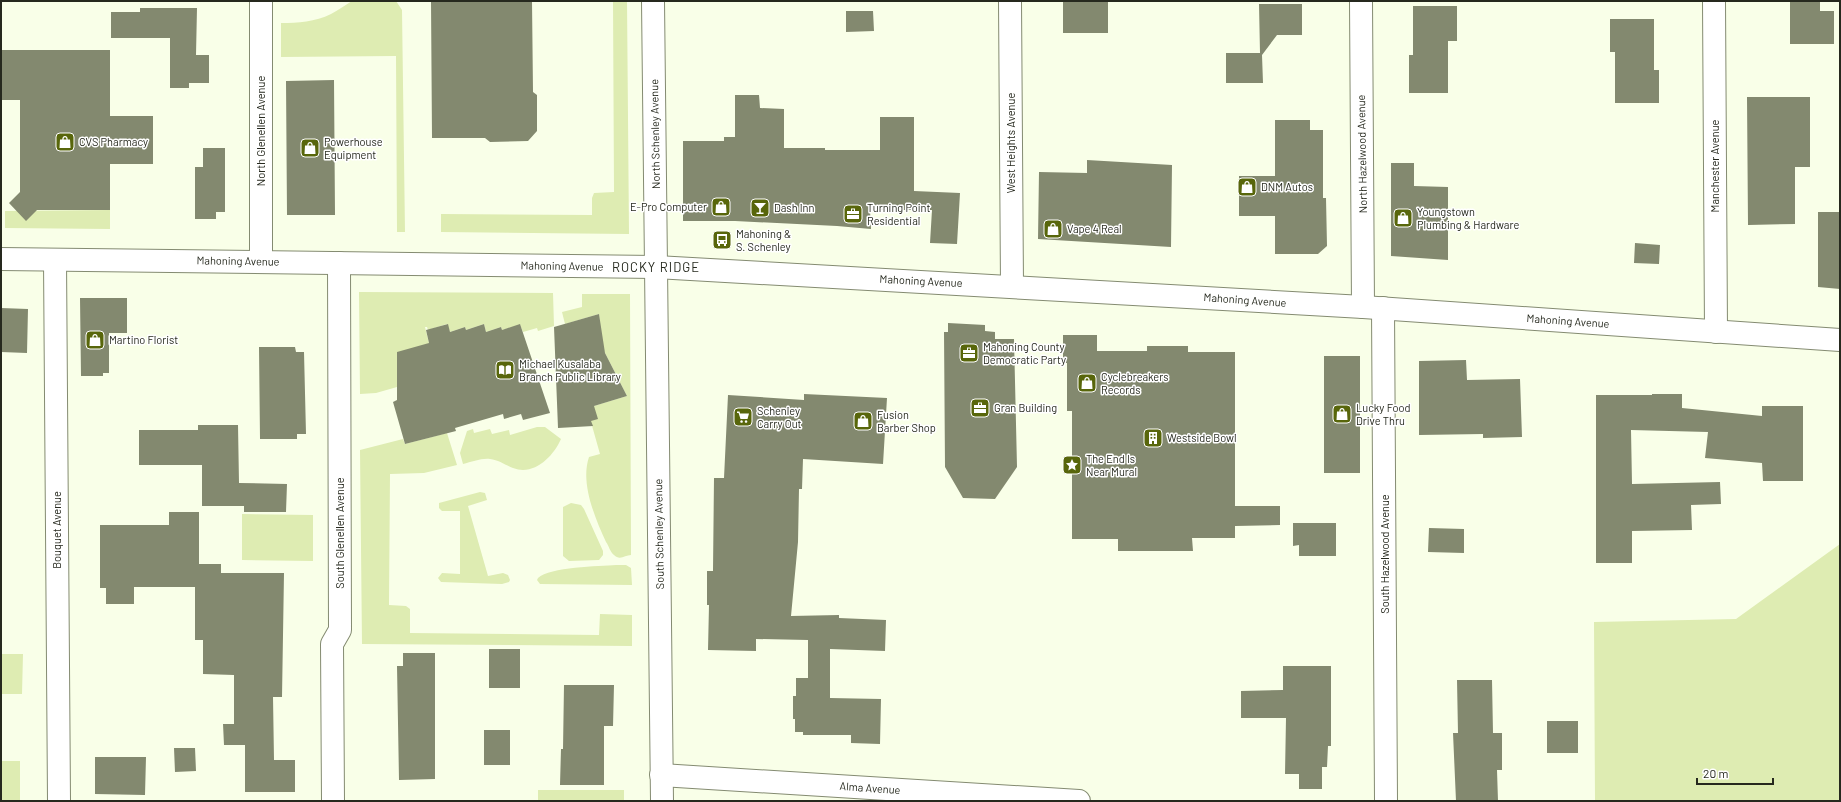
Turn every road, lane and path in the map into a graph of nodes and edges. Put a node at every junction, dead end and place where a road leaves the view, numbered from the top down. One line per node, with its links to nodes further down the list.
1 (260, 1): 8 (street, North Glenellen Avenue)
2 (653, 1): 10 (street, North Schenley Avenue)
3 (1010, 1): 11 (street, West Heights Avenue)
4 (1361, 1): 12 (street, North Hazelwood Avenue)
5 (1714, 1): 13 (street, Manchester Avenue)
6 (1, 259): 7 (street, Mahoning Avenue)
7 (56, 260): 8 (street, Mahoning Avenue); 16 (street, Bouquet Avenue)
8 (260, 261): 9 (street, Mahoning Avenue)
9 (338, 263): 10 (street, Mahoning Avenue); 17 (street, South Glenellen Avenue)
10 (656, 267): 11 (street, Mahoning Avenue); 15 (street, South Schenley Avenue)
11 (1012, 286): 12 (street, Mahoning Avenue)
12 (1373, 307): 13 (street, Mahoning Avenue); 20 (street, South Hazelwood Avenue)
13 (1716, 332): 14 (street, Mahoning Avenue)
14 (1840, 340)
15 (661, 775): 18 (street, South Schenley Avenue); 19 (street, Alma Avenue)
16 (59, 801)
17 (333, 801)
18 (662, 801)
19 (1079, 801)
20 (1386, 801)

